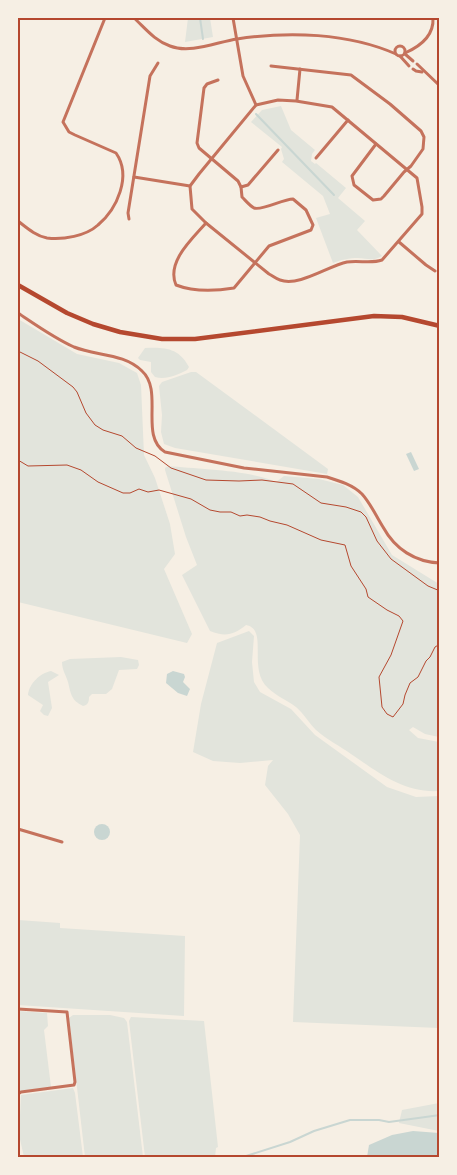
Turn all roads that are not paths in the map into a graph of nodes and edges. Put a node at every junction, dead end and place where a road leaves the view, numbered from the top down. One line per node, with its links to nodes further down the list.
1 (105, 18): 36 (street)
2 (134, 18): 5 (street)
3 (233, 18): 5 (street)
4 (433, 18): 8 (street)
5 (236, 39): 9 (street); 25 (street)
6 (397, 47): 7 (street); 9 (street); 10 (street)
7 (403, 47): 8 (street); 11 (street)
8 (416, 47): 11 (street)
9 (385, 48): 10 (street)
10 (396, 54): 12 (street)
11 (406, 54): 12 (street); 13 (street); 14 (street)
12 (400, 56): 13 (street)
13 (404, 61): 18 (street)
14 (413, 61)
15 (158, 63): 32 (street)
16 (417, 64): 21 (street)
17 (271, 66): 19 (street)
18 (409, 66)
19 (300, 69): 24 (street); 31 (street)
20 (413, 69): 21 (street)
21 (423, 72): 23 (street)
22 (218, 80): 30 (street)
23 (440, 86)
24 (296, 101): 25 (street); 26 (street)
25 (256, 104): 30 (street)
26 (348, 120): 27 (street); 29 (street)
27 (376, 144): 31 (street); 31 (street)
28 (278, 150): 34 (street)
29 (316, 158)
30 (212, 159): 33 (street); 34 (street)
31 (407, 169): 38 (street)
32 (134, 177): 33 (street); 35 (street)
33 (190, 186): 37 (street)
34 (241, 187): 39 (street)
35 (129, 219)
36 (18, 221)
37 (206, 223): 39 (street); 39 (street)
38 (398, 242): 39 (street); 40 (street)
39 (255, 263)
40 (435, 270)
41 (18, 284): 43 (main road)
42 (18, 314): 44 (street)
43 (440, 326)
44 (440, 563)
45 (18, 828): 46 (street)
46 (62, 842)
47 (18, 1009): 48 (street)
48 (18, 1094)
49 (18, 1123): 50 (street)
50 (18, 1133)

